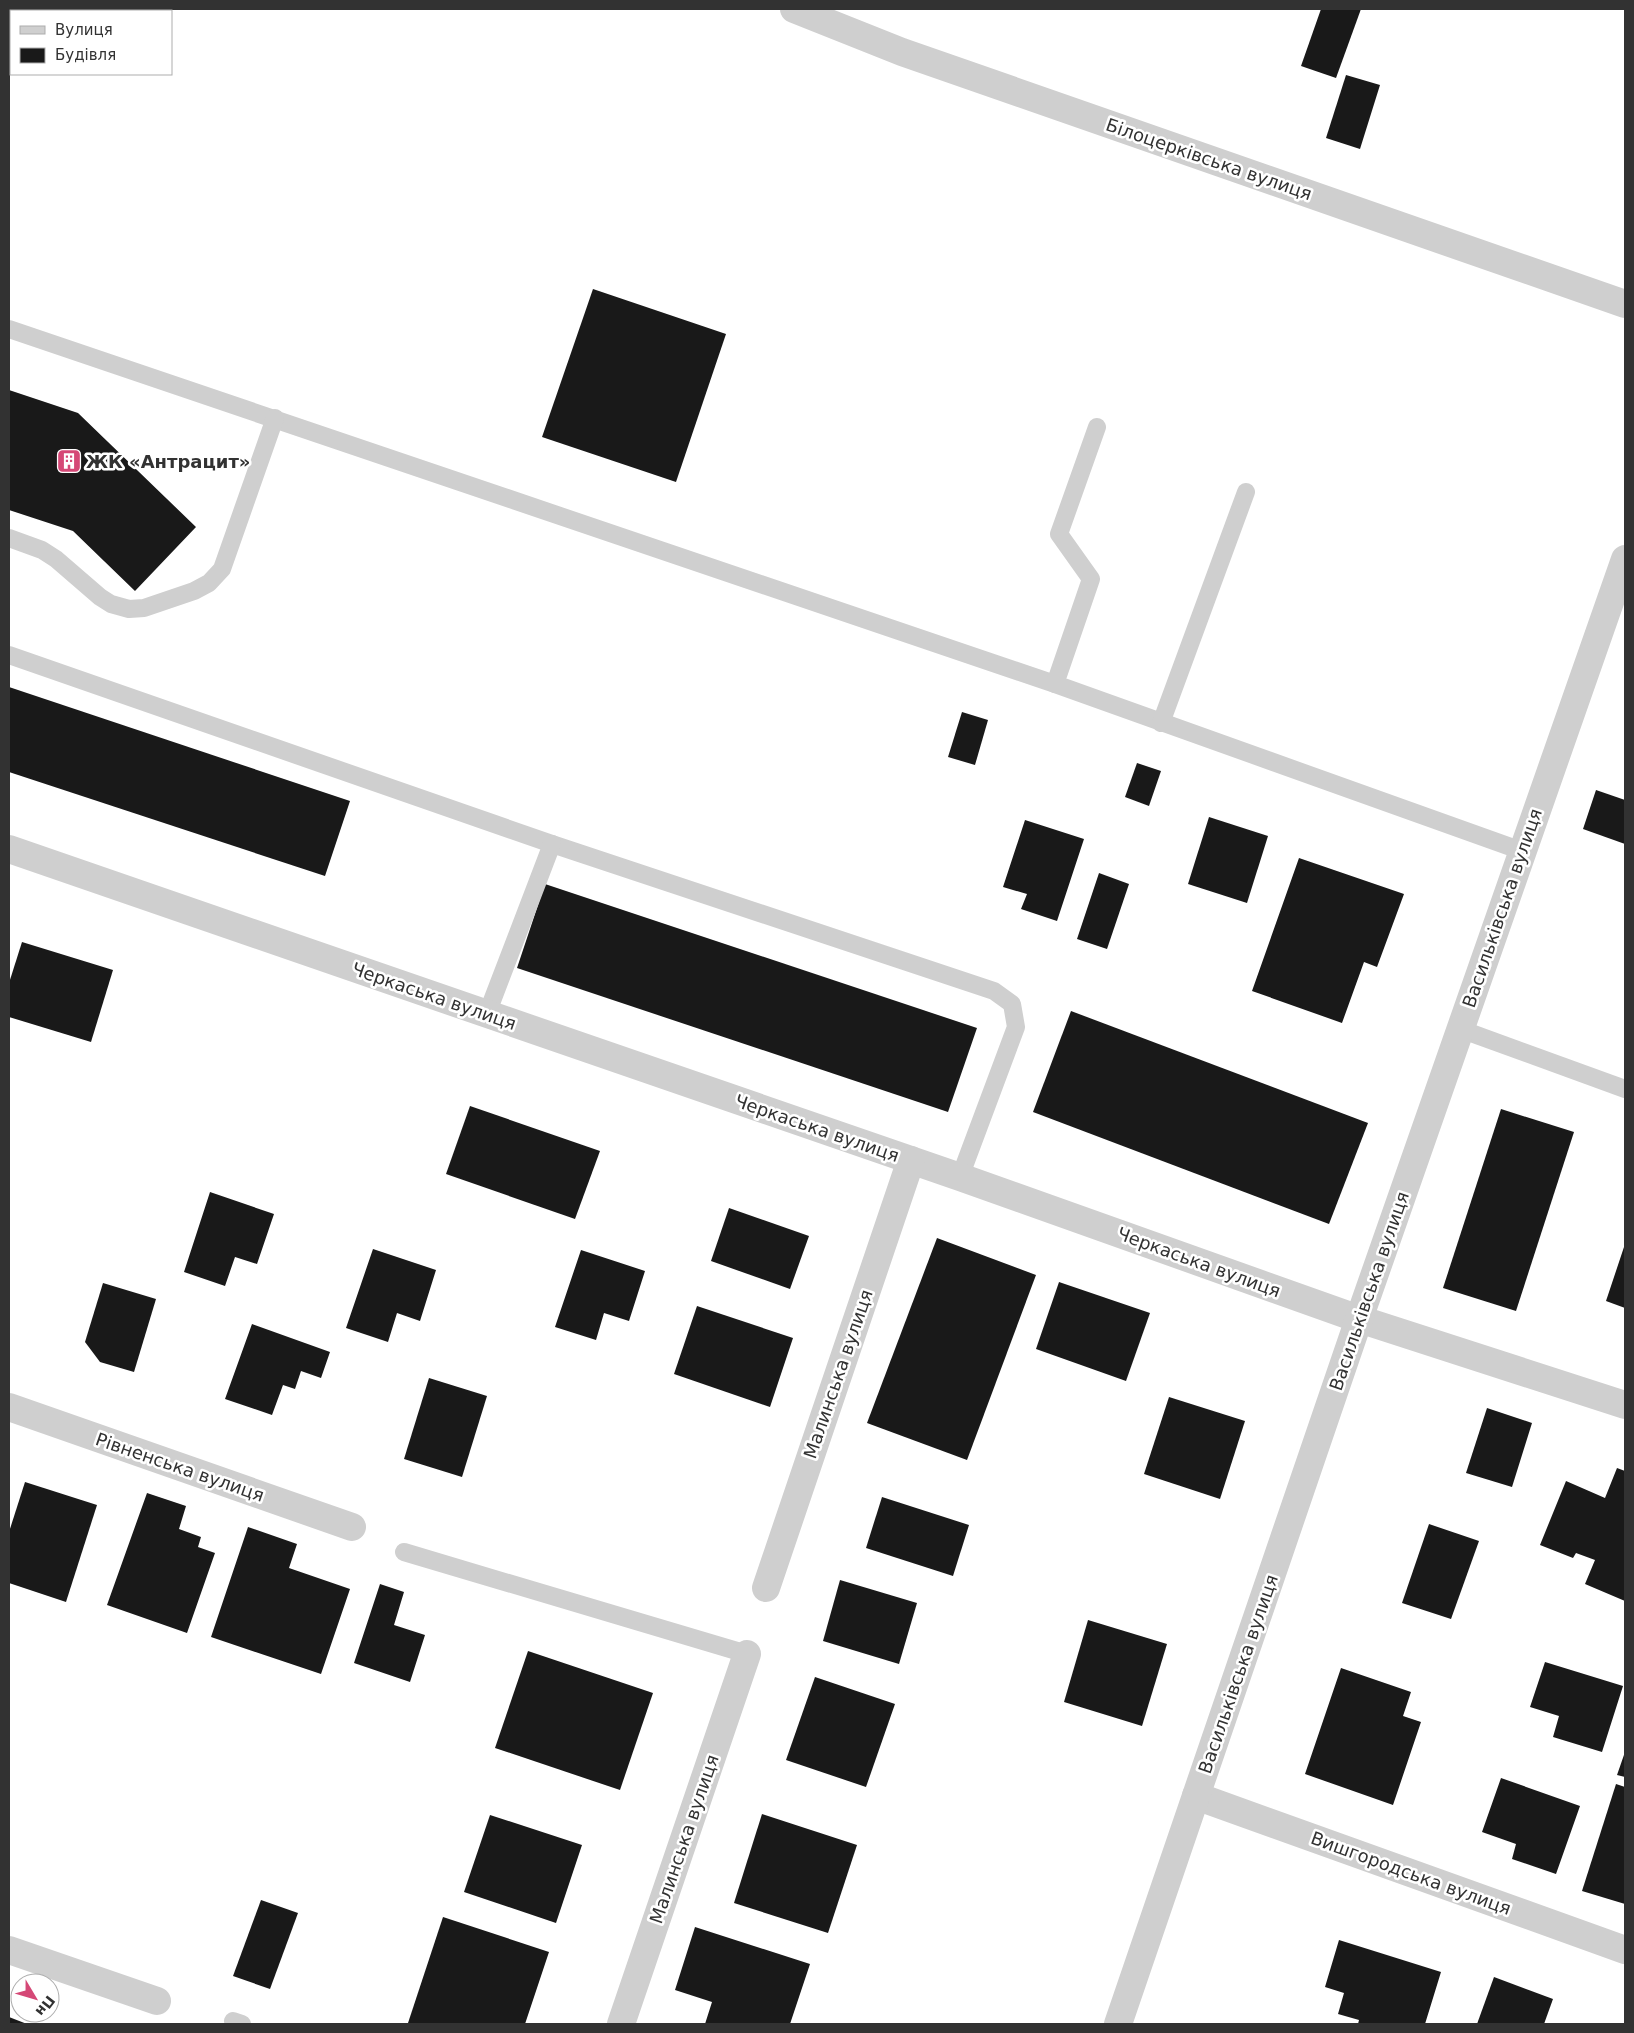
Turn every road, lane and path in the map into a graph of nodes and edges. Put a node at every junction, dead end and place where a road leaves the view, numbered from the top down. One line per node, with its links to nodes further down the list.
1 (794, 9): 2 (street, Білоцерківська вулиця)
2 (1625, 304)
3 (9, 329): 4 (lane)
4 (275, 418): 7 (lane); 10 (lane)
5 (1097, 427): 10 (lane)
6 (1246, 492): 11 (lane)
7 (9, 538)
8 (1625, 559): 14 (street, Васильківська вулиця)
9 (9, 655): 12 (lane)
10 (1055, 684): 11 (lane)
11 (1161, 723): 14 (lane)
12 (552, 844): 15 (lane); 19 (lane)
13 (9, 849): 15 (street, Черкаська вулиця)
14 (1522, 851): 16 (street, Васильківська вулиця)
15 (488, 1014): 18 (street, Черкаська вулиця)
16 (1460, 1029): 17 (lane); 20 (street, Васильківська вулиця)
17 (1625, 1089)
18 (911, 1160): 19 (street, Черкаська вулиця); 25 (street, Малинська вулиця)
19 (960, 1177): 20 (street, Черкаська вулиця)
20 (1358, 1319): 21 (street, Черкаська вулиця); 27 (street, Васильківська вулиця)
21 (1625, 1406)
22 (9, 1407): 23 (street, Рівненська вулиця)
23 (352, 1527)
24 (404, 1552): 26 (lane)
25 (766, 1588)
26 (747, 1654): 31 (street, Малинська вулиця)
27 (1196, 1796): 29 (street, Вишгородська вулиця); 32 (street, Васильківська вулиця)
28 (9, 1950): 30 (street)
29 (1625, 1950)
30 (157, 2001)
31 (621, 2024)
32 (1118, 2024)

